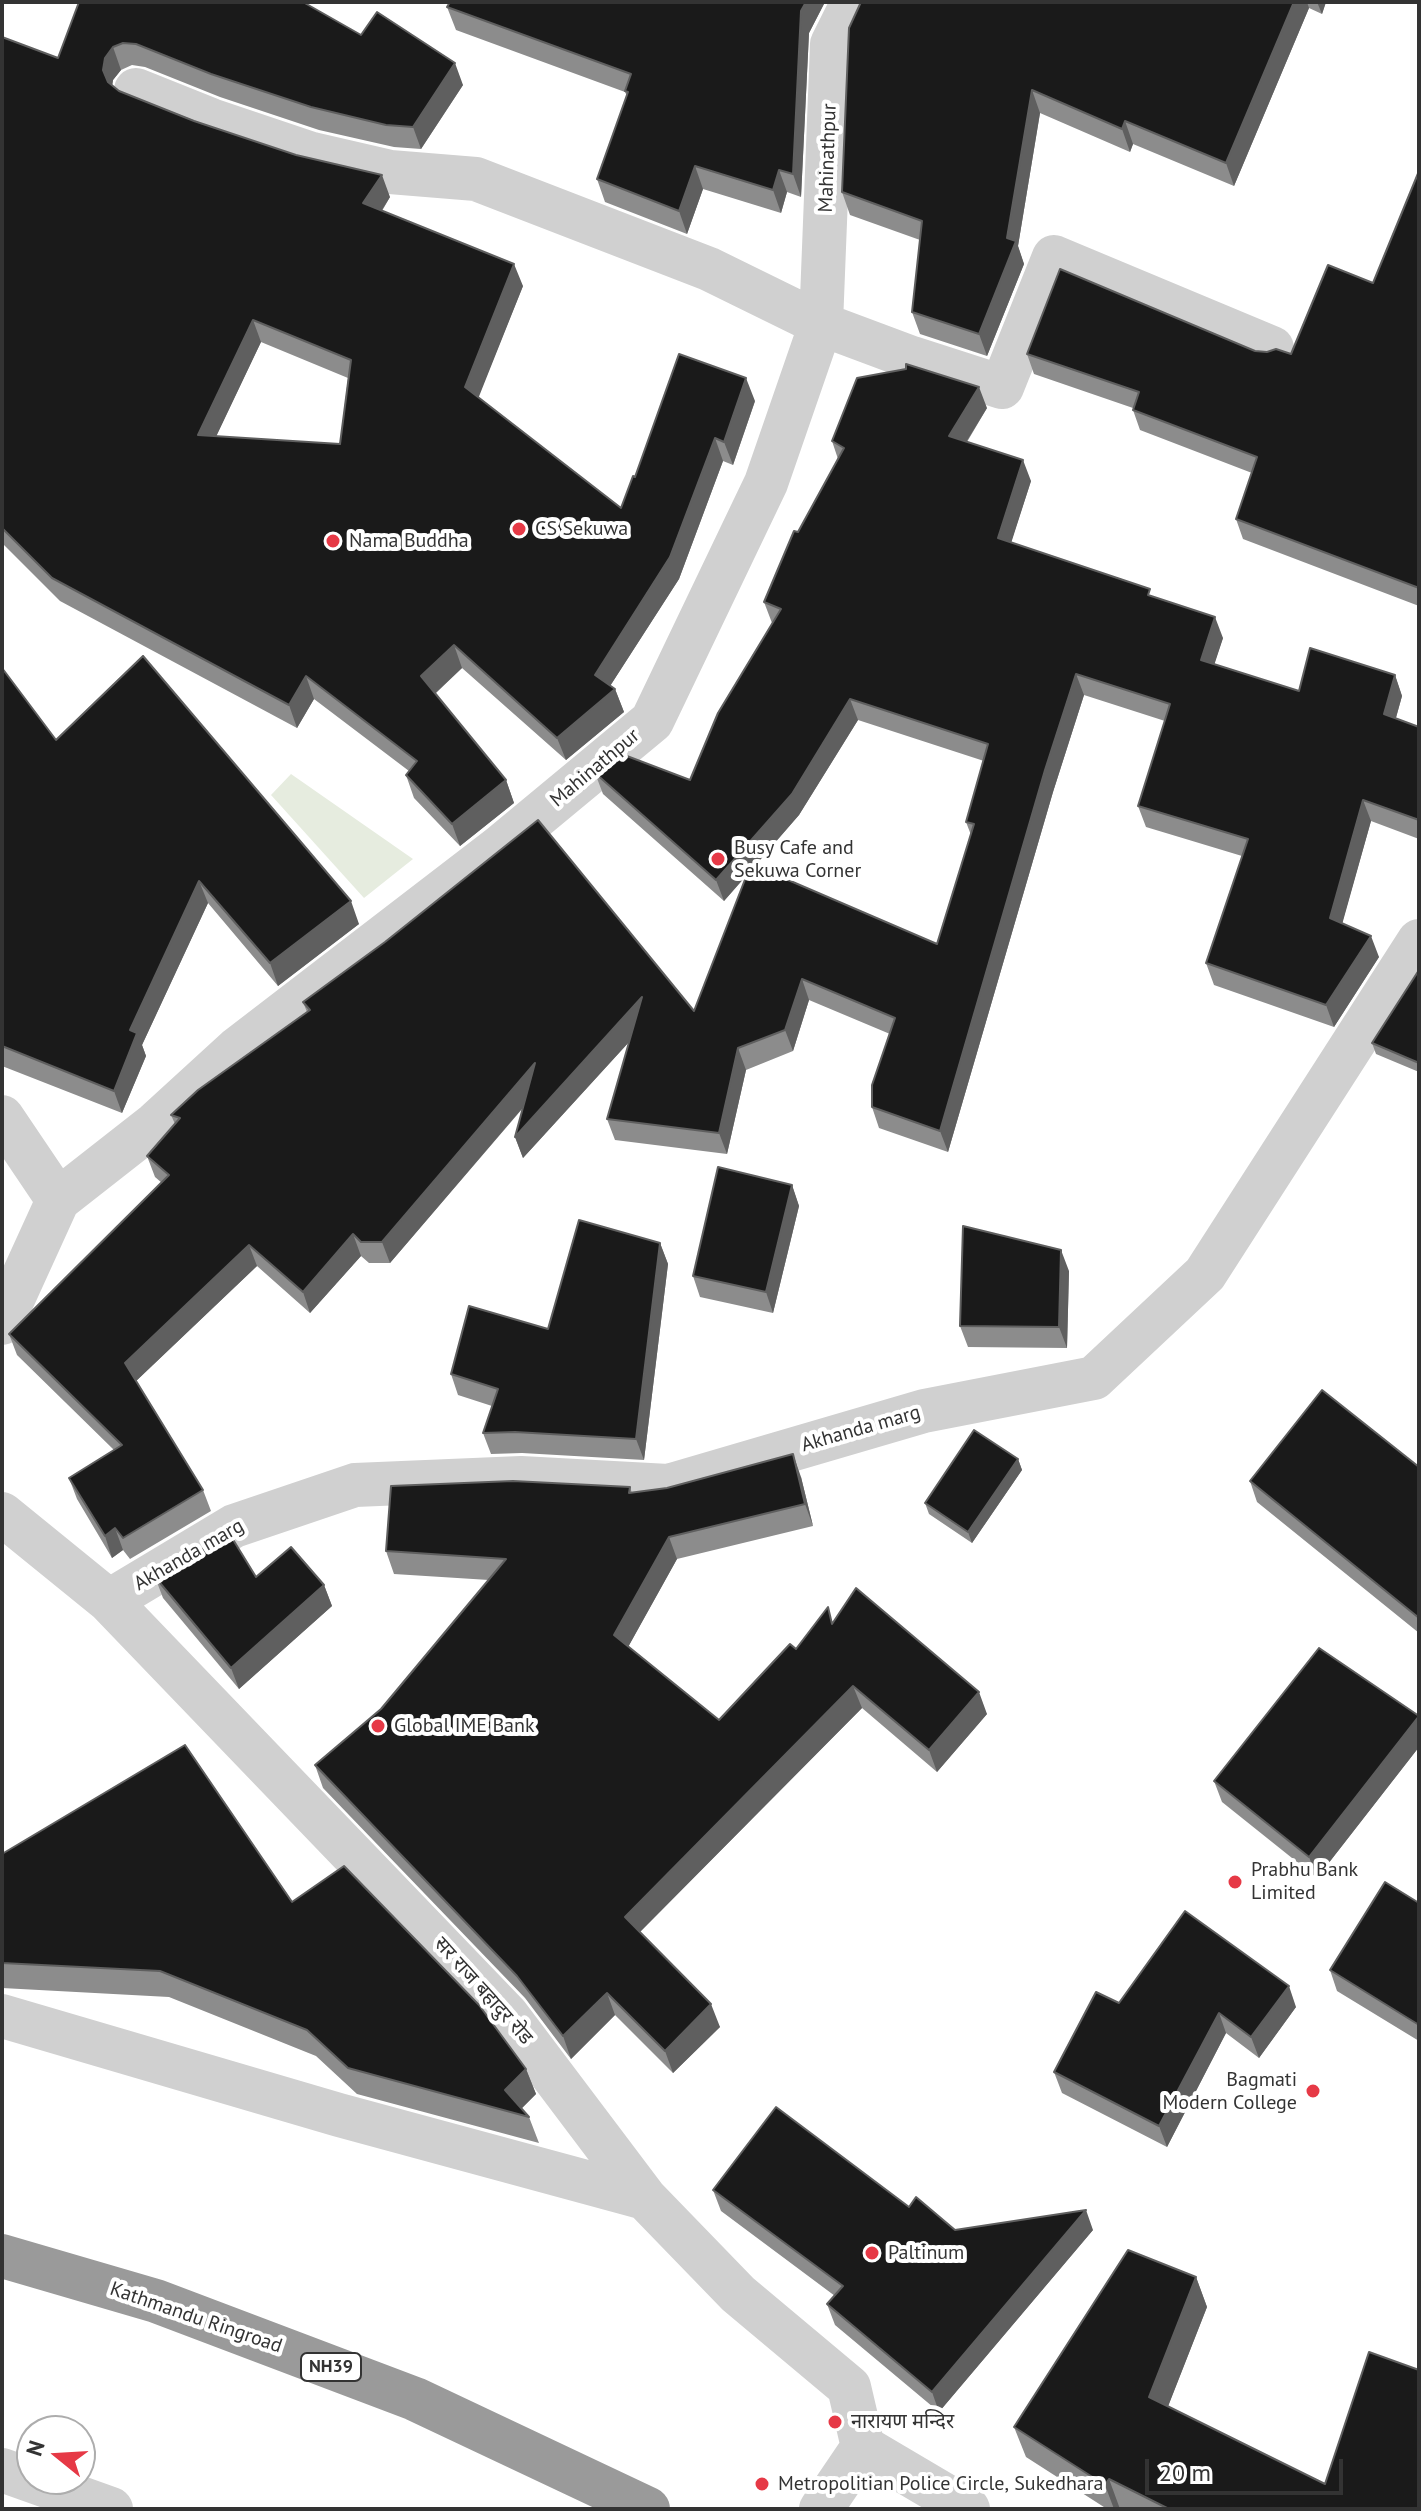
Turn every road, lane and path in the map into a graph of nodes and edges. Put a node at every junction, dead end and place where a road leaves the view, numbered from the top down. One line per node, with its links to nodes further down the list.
1 (853, 2): 3 (street, Mahinathpur)
2 (136, 90): 3 (street)
3 (821, 324): 4 (street); 7 (street, Mahinathpur)
4 (1272, 348)
5 (1419, 941): 10 (street, Akhanda marg)
6 (2, 1117): 7 (street)
7 (58, 1200): 8 (street)
8 (2, 1323)
9 (2, 1514): 10 (street, सर राज बहादुर रोड)
10 (109, 1601): 12 (street, सर राज बहादुर रोड)
11 (2, 2016): 12 (street)
12 (645, 2198): 14 (street, सर राज बहादुर रोड)
13 (2, 2256): 17 (highway, Kathmandu Ringroad / NH39)
14 (863, 2447): 18 (street); 19 (street)
15 (2, 2470): 16 (street)
16 (111, 2509)
17 (648, 2509)
18 (821, 2509)
19 (968, 2509)

